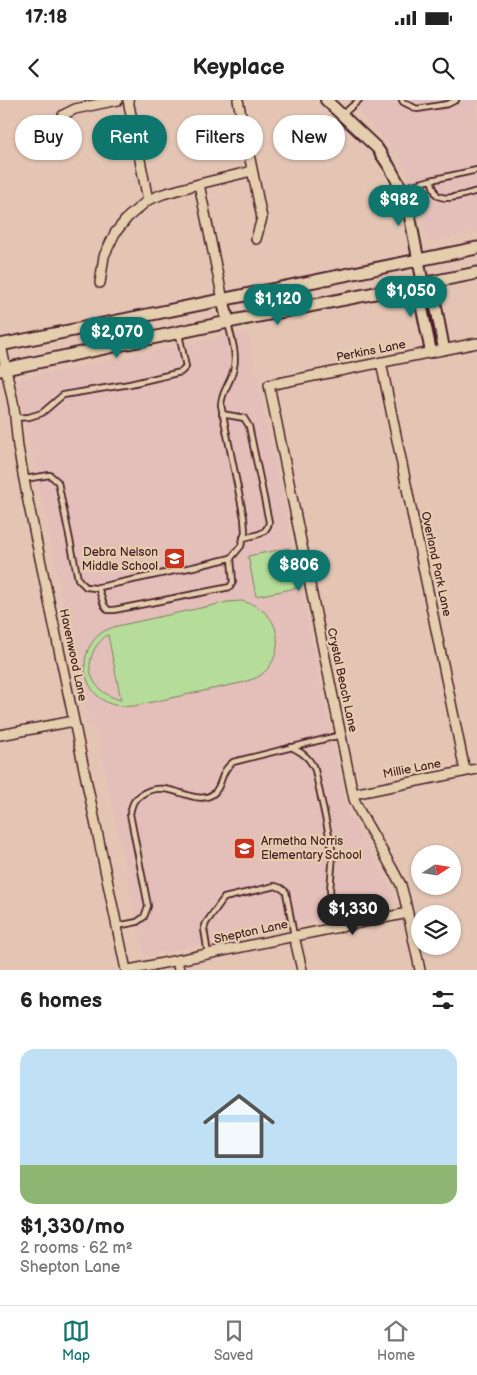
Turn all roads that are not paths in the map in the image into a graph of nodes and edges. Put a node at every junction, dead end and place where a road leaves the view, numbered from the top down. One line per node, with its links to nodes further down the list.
1 (118, 100): 8 (street)
2 (128, 100): 17 (street)
3 (238, 100): 12 (street)
4 (326, 100): 9 (street)
5 (359, 100): 9 (lane)
6 (402, 100): 7 (lane)
7 (456, 100)
8 (63, 115)
9 (342, 115)
10 (345, 118): 15 (street)
11 (477, 170): 13 (lane)
12 (252, 171): 14 (street); 18 (street)
13 (431, 180): 15 (lane); 16 (lane)
14 (199, 184): 17 (street); 24 (street)
15 (401, 188): 20 (street)
16 (477, 191)
17 (148, 200): 22 (street)
18 (256, 239)
19 (477, 248): 20 (main road)
20 (418, 260): 23 (street); 24 (main road)
21 (477, 273): 23 (main road)
22 (100, 283)
23 (423, 284): 25 (main road); 29 (street); 30 (street)
24 (223, 300): 25 (main road); 28 (main road)
25 (228, 322): 26 (main road); 34 (lane)
26 (178, 332): 32 (main road); 35 (lane)
27 (477, 343): 29 (street, Perkins Lane)
28 (0, 345): 32 (street, Havenwood Lane)
29 (444, 349): 30 (street, Perkins Lane)
30 (431, 352): 31 (street, Perkins Lane)
31 (381, 362): 33 (street, Perkins Lane); 45 (street, Overland Park Lane)
32 (3, 369): 35 (street, Havenwood Lane)
33 (269, 385): 42 (street, Crystal Beach Lane)
34 (222, 414): 37 (lane); 37 (lane)
35 (15, 418): 36 (street, Havenwood Lane)
36 (24, 479): 39 (lane); 40 (street, Havenwood Lane)
37 (243, 538): 38 (lane)
38 (231, 558): 39 (lane); 39 (lane)
39 (98, 587)
40 (74, 721): 41 (street); 48 (street, Havenwood Lane)
41 (0, 735)
42 (341, 735): 43 (lane); 46 (street, Crystal Beach Lane)
43 (291, 747): 48 (lane); 49 (lane)
44 (477, 769): 45 (street, Millie Lane)
45 (465, 771): 46 (street, Millie Lane)
46 (353, 794): 47 (street, Crystal Beach Lane)
47 (408, 913): 49 (street, Shepton Lane); 56 (street, Crystal Beach Lane)
48 (117, 926): 53 (street, Havenwood Lane)
49 (336, 927): 50 (street, Shepton Lane)
50 (294, 936): 51 (street, Shepton Lane); 51 (lane); 55 (street)
51 (208, 954): 52 (street, Shepton Lane)
52 (177, 960): 53 (street, Shepton Lane); 54 (street)
53 (128, 970)
54 (180, 970)
55 (302, 970)
56 (420, 970)

